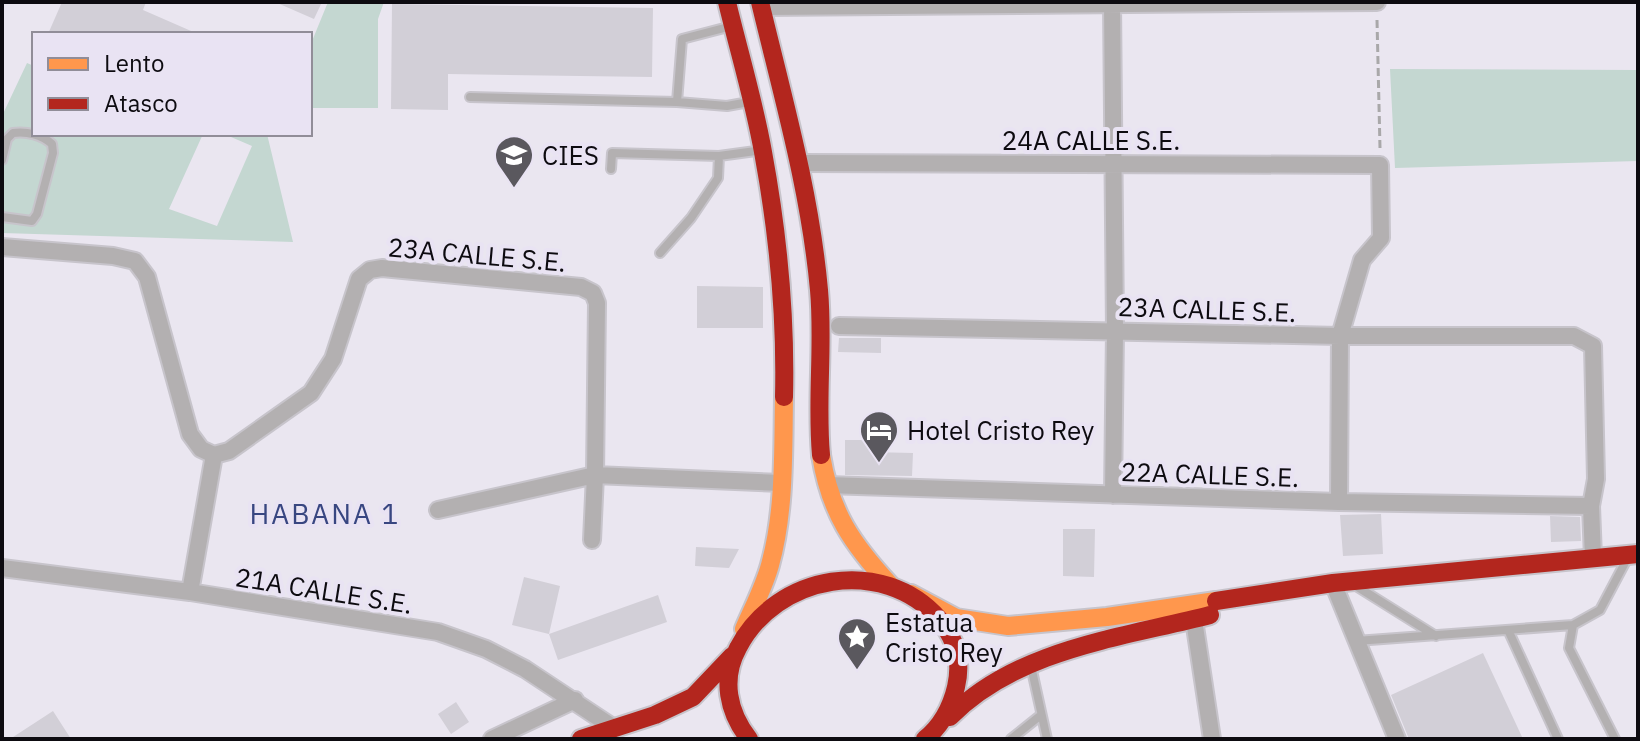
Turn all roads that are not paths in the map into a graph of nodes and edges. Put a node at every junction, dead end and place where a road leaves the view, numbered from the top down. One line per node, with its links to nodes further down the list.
1 (727, 2): 5 (main road)
2 (1377, 3): 4 (street)
3 (760, 4): 4 (street); 14 (main road)
4 (1112, 4): 15 (street)
5 (733, 26): 7 (lane); 8 (main road)
6 (470, 97): 7 (lane)
7 (677, 102): 8 (lane)
8 (753, 102): 11 (main road)
9 (32, 135): 13 (lane)
10 (37, 136): 17 (lane)
11 (763, 150): 12 (lane); 25 (main road)
12 (719, 156): 16 (lane); 19 (lane)
13 (2, 160)
14 (801, 163): 15 (street, 24A CALLE S.E.); 26 (main road)
15 (1113, 164): 21 (street); 22 (street, 24A CALLE S.E.)
16 (611, 169)
17 (3, 218)
18 (2, 247): 23 (street)
19 (660, 253)
20 (839, 326): 21 (street, 23A CALLE S.E.)
21 (1115, 330): 22 (street, 23A CALLE S.E.); 27 (street)
22 (1340, 336): 28 (street); 29 (street, 23A CALLE S.E.)
23 (214, 455): 24 (street, 23A CALLE S.E.); 38 (street)
24 (595, 475): 25 (street); 30 (street); 31 (street)
25 (782, 483): 45 (main road)
26 (827, 485): 27 (street, 22A CALLE S.E.); 36 (main road)
27 (1113, 495): 28 (street, 22A CALLE S.E.)
28 (1339, 502): 29 (street, 22A CALLE S.E.)
29 (1591, 506): 33 (street)
30 (438, 510)
31 (592, 540)
32 (1634, 554): 33 (main road); 41 (lane)
33 (1593, 558): 35 (main road)
34 (2, 568): 38 (street, 21A CALLE S.E.)
35 (1340, 582): 37 (main road); 43 (lane); 44 (street)
36 (891, 586): 39 (main road); 45 (main road)
37 (1307, 588): 39 (main road); 40 (main road)
38 (190, 592): 47 (street, 21A CALLE S.E.)
39 (911, 594): 50 (main road)
40 (1194, 620): 46 (main road); 56 (street)
41 (1573, 625): 42 (lane); 59 (lane)
42 (1509, 632): 43 (lane); 58 (lane)
43 (1437, 636): 44 (lane)
44 (1355, 641): 57 (street)
45 (737, 646): 49 (main road); 53 (main road)
46 (1031, 665): 48 (lane); 50 (main road)
47 (575, 700): 49 (street, 21A CALLE S.E.); 51 (street)
48 (1041, 715): 54 (lane); 55 (lane)
49 (614, 728): 52 (main road)
50 (928, 737)
51 (492, 739)
52 (581, 739)
53 (749, 739)
54 (1011, 739)
55 (1047, 739)
56 (1212, 739)
57 (1397, 739)
58 (1558, 739)
59 (1615, 739)

